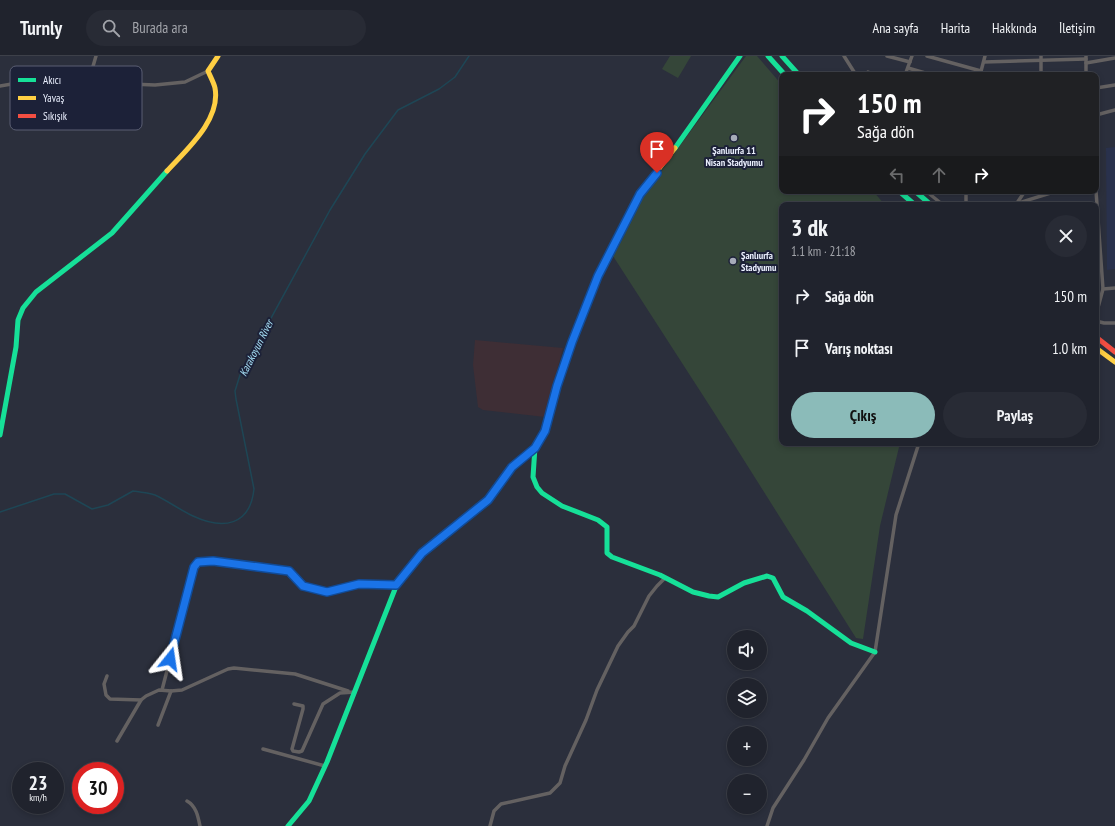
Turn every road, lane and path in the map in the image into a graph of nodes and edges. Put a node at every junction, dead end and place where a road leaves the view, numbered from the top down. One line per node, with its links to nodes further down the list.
1 (96, 56): 16 (street)
2 (218, 56): 18 (street)
3 (740, 56): 55 (street)
4 (768, 56): 19 (street)
5 (782, 56): 20 (street)
6 (844, 56): 21 (street)
7 (887, 56): 14 (street)
8 (912, 56): 14 (street)
9 (927, 56): 24 (street)
10 (985, 56): 15 (street)
11 (1041, 58): 13 (street); 15 (street); 26 (street)
12 (1115, 58): 13 (street)
13 (1086, 59): 27 (street)
14 (910, 62): 17 (street)
15 (984, 62): 25 (street)
16 (93, 66)
17 (908, 68): 22 (street); 23 (street)
18 (208, 71): 29 (street); 53 (street)
19 (782, 72)
20 (796, 72)
21 (854, 72)
22 (907, 72)
23 (922, 72)
24 (978, 72)
25 (981, 72)
26 (1042, 72)
27 (1086, 72)
28 (10, 84): 31 (street)
29 (142, 84)
30 (1115, 85): 32 (street)
31 (0, 86)
32 (1099, 88)
33 (1115, 110): 34 (street)
34 (1099, 114)
35 (902, 194): 39 (street)
36 (918, 194): 40 (street)
37 (930, 194): 41 (street)
38 (1047, 194): 42 (street)
39 (912, 202)
40 (928, 202)
41 (939, 202)
42 (1021, 202)
43 (1099, 233): 45 (street)
44 (1115, 288): 45 (street)
45 (1103, 290): 46 (street)
46 (1099, 304)
47 (1099, 321): 48 (street)
48 (1115, 323)
49 (1099, 339): 51 (street)
50 (1099, 350): 52 (street)
51 (1115, 352)
52 (1115, 362)
53 (0, 435)
54 (919, 446): 58 (street)
55 (535, 448): 56 (street); 57 (street)
56 (665, 578): 58 (street); 73 (street)
57 (396, 585): 60 (street); 63 (street)
58 (875, 652): 74 (street)
59 (107, 676): 64 (street)
60 (162, 690): 61 (street); 64 (street)
61 (171, 691): 62 (street); 66 (street)
62 (348, 691): 63 (street); 65 (street)
63 (355, 692): 69 (street)
64 (142, 700): 67 (street)
65 (294, 704)
66 (158, 726)
67 (117, 741)
68 (263, 749): 69 (street)
69 (325, 766): 71 (street)
70 (187, 801): 72 (street)
71 (291, 825)
72 (200, 826)
73 (490, 826)
74 (767, 826)

